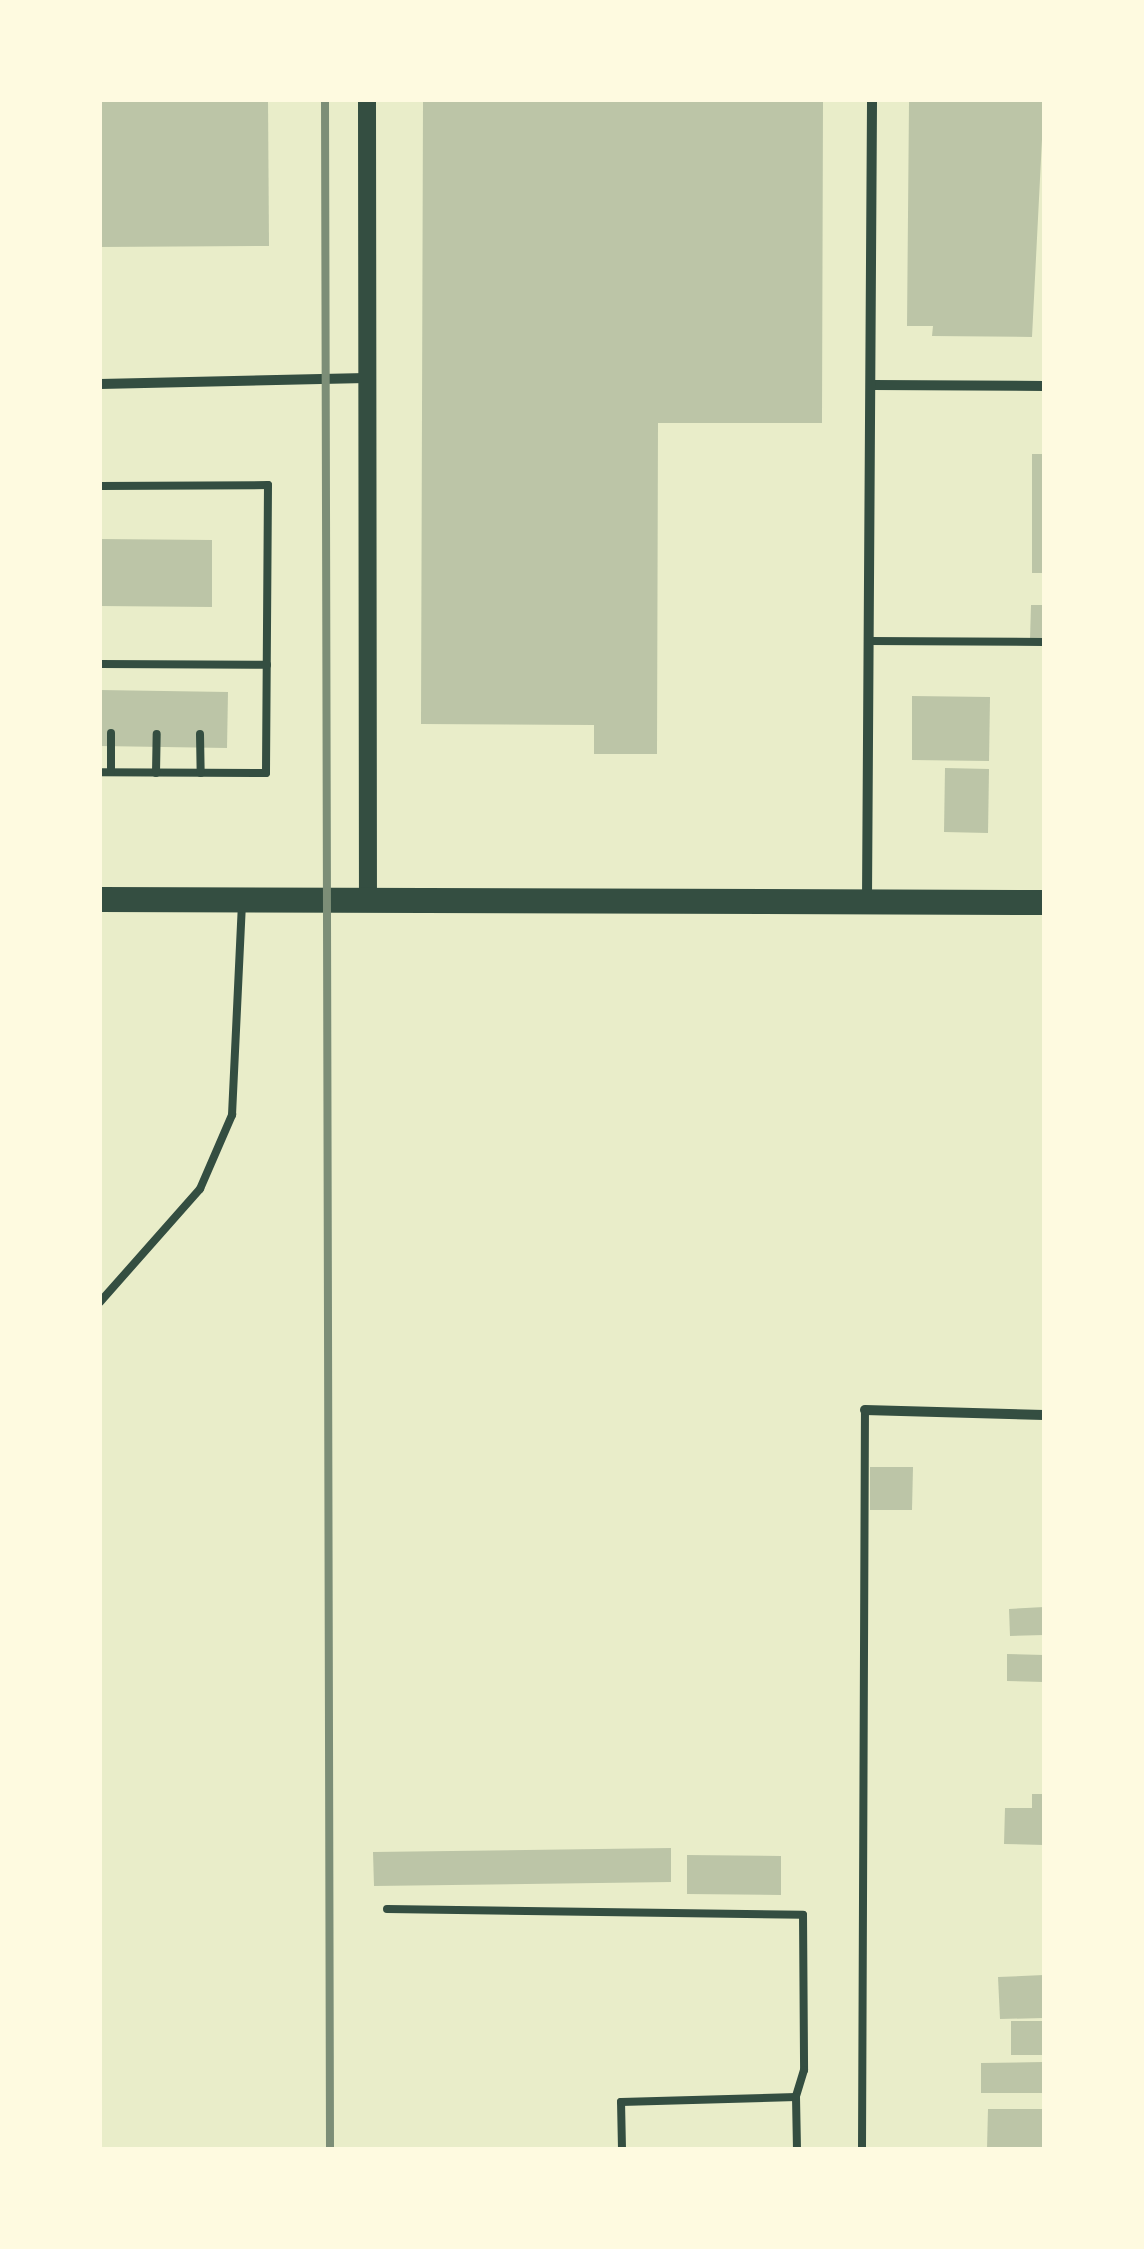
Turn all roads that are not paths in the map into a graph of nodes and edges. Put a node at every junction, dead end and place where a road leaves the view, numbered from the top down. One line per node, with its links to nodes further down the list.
1 (367, 100): 3 (street)
2 (872, 100): 5 (street)
3 (366, 378): 4 (street); 27 (street)
4 (100, 384)
5 (872, 385): 6 (street); 8 (street)
6 (1044, 386)
7 (100, 486): 12 (lane)
8 (869, 641): 9 (lane); 28 (street)
9 (1044, 642)
10 (100, 664): 11 (lane)
11 (112, 664): 13 (lane); 15 (lane)
12 (267, 665): 14 (lane); 24 (lane)
13 (156, 666): 14 (lane); 16 (lane)
14 (200, 666): 17 (lane)
15 (111, 677)
16 (157, 678)
17 (201, 678)
18 (111, 733): 22 (lane)
19 (157, 734): 23 (lane)
20 (200, 734): 24 (lane)
21 (100, 772): 22 (lane)
22 (111, 772): 23 (lane)
23 (156, 773): 24 (lane)
24 (201, 773)
25 (100, 899): 26 (main road)
26 (242, 899): 27 (main road); 30 (lane)
27 (368, 899): 28 (main road)
28 (867, 902): 29 (main road)
29 (1044, 902)
30 (100, 1302)
31 (865, 1410): 32 (street); 37 (lane)
32 (1044, 1415)
33 (387, 1909): 34 (lane)
34 (796, 2098): 35 (lane); 36 (lane)
35 (622, 2149)
36 (796, 2149)
37 (862, 2149)

